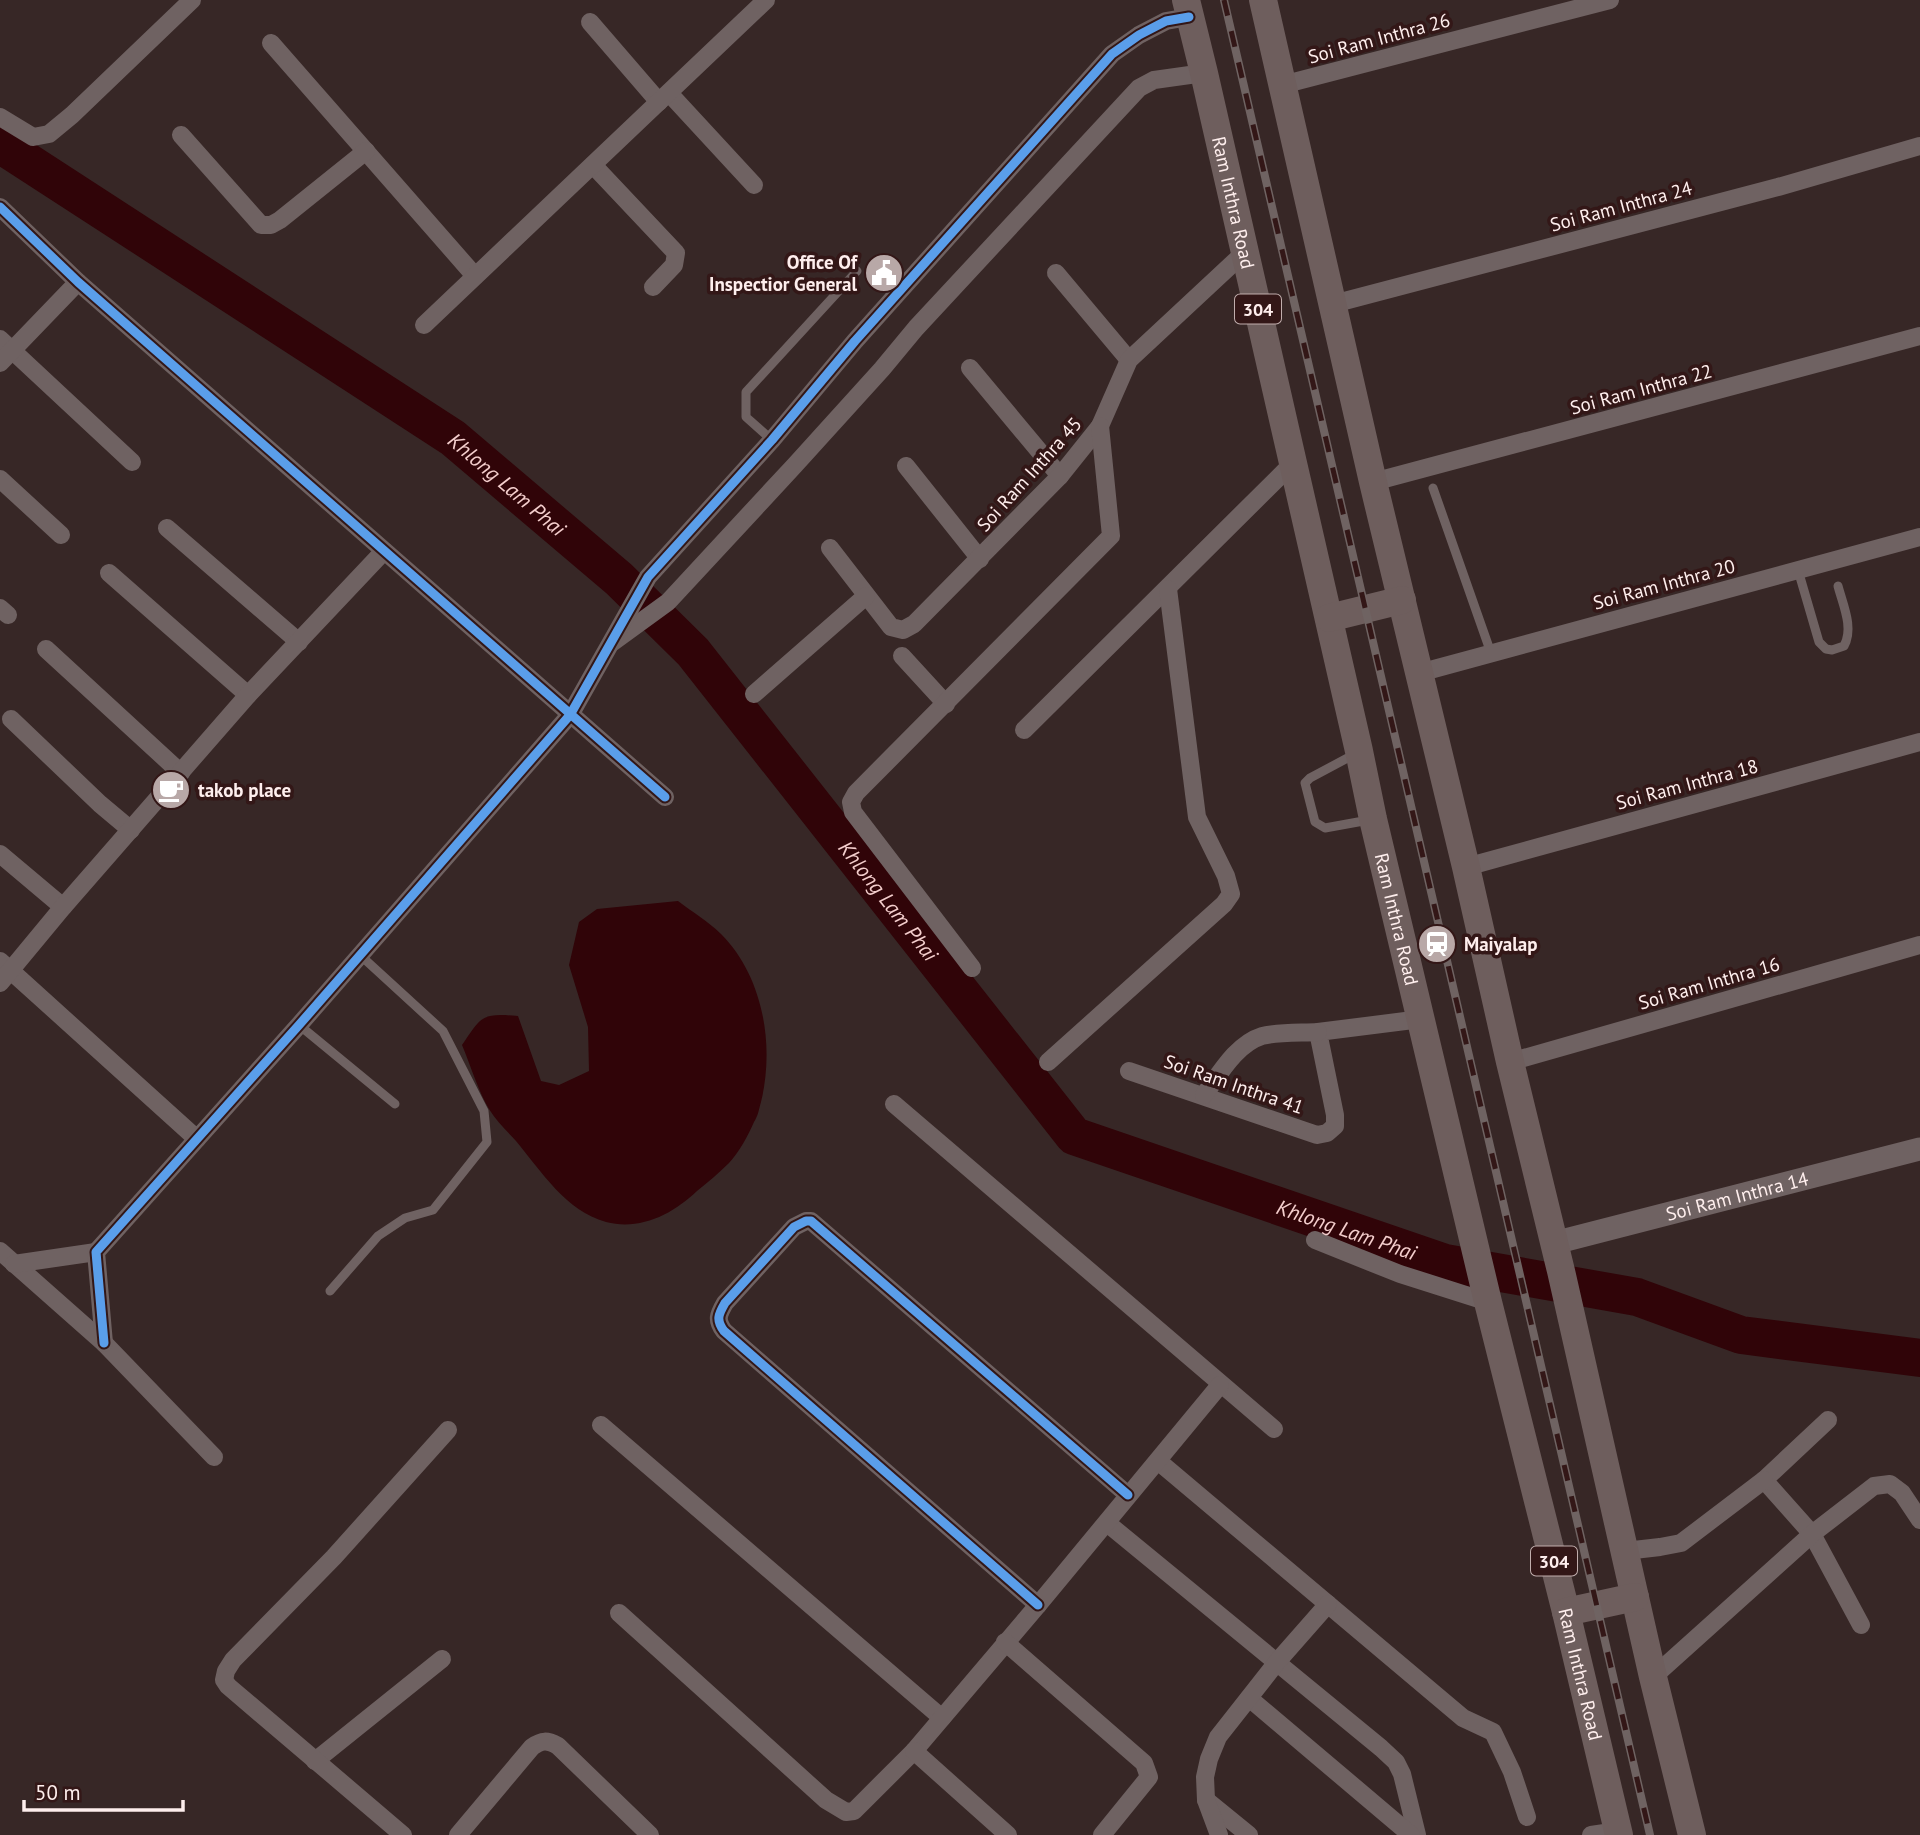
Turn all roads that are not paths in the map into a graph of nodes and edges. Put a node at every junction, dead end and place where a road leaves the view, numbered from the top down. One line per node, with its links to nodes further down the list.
1 (192, 0): 12 (street)
2 (766, 0): 11 (street)
3 (1263, 0): 10 (main road)
4 (1610, 0): 5 (street, Soi Ram Inthra 26)
5 (1574, 4): 10 (street, Soi Ram Inthra 26)
6 (1188, 8): 9 (main road, Ram Inthra Road / 304); 32 (street)
7 (590, 22): 11 (street)
8 (271, 43): 15 (street)
9 (1204, 73): 19 (main road, Ram Inthra Road / 304); 54 (street)
10 (1282, 85): 25 (main road)
11 (664, 97): 16 (street); 17 (street)
12 (0, 117)
13 (181, 135): 15 (street)
14 (1920, 146): 25 (street, Soi Ram Inthra 24)
15 (366, 151): 22 (street)
16 (593, 165): 22 (street); 24 (street)
17 (754, 185)
18 (0, 207): 23 (street)
19 (1245, 252): 29 (street, Soi Ram Inthra 45); 34 (main road, Ram Inthra Road / 304)
20 (857, 271): 32 (lane)
21 (1056, 273): 29 (street)
22 (475, 276): 26 (street)
23 (78, 282): 28 (street); 44 (street)
24 (653, 287)
25 (1333, 304): 38 (main road)
26 (425, 325)
27 (1920, 336): 38 (street, Soi Ram Inthra 22)
28 (4, 351): 33 (street)
29 (1129, 360): 31 (street, Soi Ram Inthra 45)
30 (970, 368): 36 (street)
31 (1100, 426): 36 (street, Soi Ram Inthra 45); 61 (street)
32 (772, 440): 54 (street)
33 (132, 462)
34 (1293, 463): 49 (street); 52 (main road, Ram Inthra Road / 304)
35 (906, 466): 45 (street)
36 (1060, 476): 45 (street, Soi Ram Inthra 45)
37 (0, 478): 41 (street)
38 (1373, 482): 51 (main road)
39 (1433, 488): 56 (lane)
40 (167, 528): 53 (street)
41 (61, 535)
42 (1920, 537): 46 (street, Soi Ram Inthra 20)
43 (830, 548): 50 (street, Soi Ram Inthra 45)
44 (384, 551): 53 (street); 62 (street)
45 (980, 559): 50 (street, Soi Ram Inthra 45)
46 (1798, 570): 48 (lane); 56 (street, Soi Ram Inthra 20)
47 (109, 573): 60 (street)
48 (1838, 586)
49 (1168, 589): 64 (street); 81 (street)
50 (866, 596): 59 (street)
51 (1402, 600): 52 (main road); 58 (main road)
52 (1329, 618): 66 (main road, Ram Inthra Road / 304)
53 (299, 642): 60 (street)
54 (608, 646): 62 (street)
55 (46, 649): 67 (street)
56 (1491, 653): 58 (street, Soi Ram Inthra 20)
57 (902, 656): 61 (street)
58 (1419, 673): 72 (main road)
59 (754, 694)
60 (248, 695): 67 (street)
61 (946, 705): 76 (street)
62 (570, 715): 68 (street); 75 (street)
63 (11, 719): 70 (street)
64 (1024, 730)
65 (1920, 742): 72 (street, Soi Ram Inthra 18)
66 (1359, 751): 69 (main road, Ram Inthra Road / 304); 69 (lane)
67 (181, 773): 70 (street)
68 (665, 797)
69 (1373, 819): 78 (main road, Ram Inthra Road / 304)
70 (131, 830): 73 (street)
71 (0, 855): 73 (street)
72 (1466, 867): 82 (main road)
73 (63, 907): 77 (street)
74 (1920, 945): 82 (street, Soi Ram Inthra 16)
75 (360, 955): 79 (street); 94 (lane)
76 (972, 968)
77 (4, 972): 87 (street)
78 (1421, 1019): 80 (street); 95 (main road, Ram Inthra Road / 304)
79 (299, 1025): 85 (lane); 87 (street)
80 (1318, 1032): 84 (street); 84 (street, Soi Ram Inthra 41)
81 (1048, 1062)
82 (1510, 1062): 90 (main road)
83 (1129, 1071): 84 (street, Soi Ram Inthra 41)
84 (1203, 1095)
85 (395, 1104)
86 (894, 1104): 97 (street)
87 (197, 1139): 92 (street)
88 (1920, 1149): 90 (street, Soi Ram Inthra 14)
89 (1315, 1240): 95 (street)
90 (1554, 1243): 109 (main road)
91 (0, 1251): 93 (street)
92 (96, 1252): 93 (street); 96 (street)
93 (14, 1264): 96 (street)
94 (331, 1291)
95 (1487, 1294): 113 (main road, Ram Inthra Road / 304)
96 (104, 1343): 102 (street)
97 (1220, 1385): 100 (street); 103 (street)
98 (1828, 1420): 104 (street)
99 (601, 1425): 121 (street)
100 (1274, 1429)
101 (448, 1430): 123 (street)
102 (215, 1457)
103 (1158, 1461): 105 (street); 111 (street)
104 (1764, 1480): 108 (street); 109 (street)
105 (1128, 1495): 107 (street); 112 (street)
106 (1920, 1520): 108 (street)
107 (1107, 1523): 112 (street); 118 (street)
108 (1812, 1534): 115 (street); 119 (street)
109 (1625, 1551): 110 (main road)
110 (1635, 1597): 113 (main road); 119 (main road)
111 (1328, 1604): 118 (street); 125 (street)
112 (1038, 1605): 116 (street)
113 (1566, 1612): 126 (main road, Ram Inthra Road / 304)
114 (619, 1613): 122 (street)
115 (1861, 1625)
116 (1005, 1642): 121 (street); 131 (street)
117 (442, 1659): 123 (street)
118 (1277, 1662): 120 (street); 135 (street)
119 (1653, 1677): 136 (main road)
120 (1249, 1698): 124 (street); 134 (street)
121 (942, 1718): 122 (street)
122 (914, 1751): 130 (street)
123 (314, 1761): 127 (street)
124 (1206, 1800): 132 (street); 133 (street)
125 (1527, 1817)
126 (1610, 1834)
127 (403, 1835)
128 (458, 1835): 129 (street)
129 (650, 1835)
130 (1008, 1835)
131 (1102, 1835)
132 (1219, 1835)
133 (1249, 1835)
134 (1411, 1835)
135 (1417, 1835)
136 (1692, 1835)

